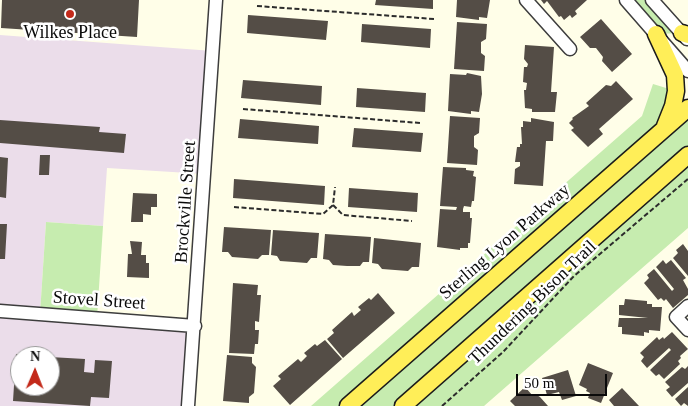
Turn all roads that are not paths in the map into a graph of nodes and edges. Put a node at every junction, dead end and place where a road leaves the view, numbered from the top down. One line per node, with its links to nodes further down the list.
1 (216, 0): 15 (street, Brockville Street)
2 (526, 0): 7 (street)
3 (626, 0): 5 (street)
4 (652, 0): 6 (street)
5 (656, 34): 8 (street); 10 (main road)
6 (686, 36)
7 (570, 48)
8 (688, 71)
9 (688, 108): 10 (main road, Sterling Lyon Parkway)
10 (664, 128): 18 (main road, Sterling Lyon Parkway)
11 (688, 155): 12 (main road)
12 (681, 165): 19 (main road)
13 (688, 306): 16 (street)
14 (0, 311): 15 (street, Stovel Street)
15 (195, 326): 17 (street, Brockville Street)
16 (688, 330)
17 (188, 406)
18 (348, 406)
19 (403, 406)

